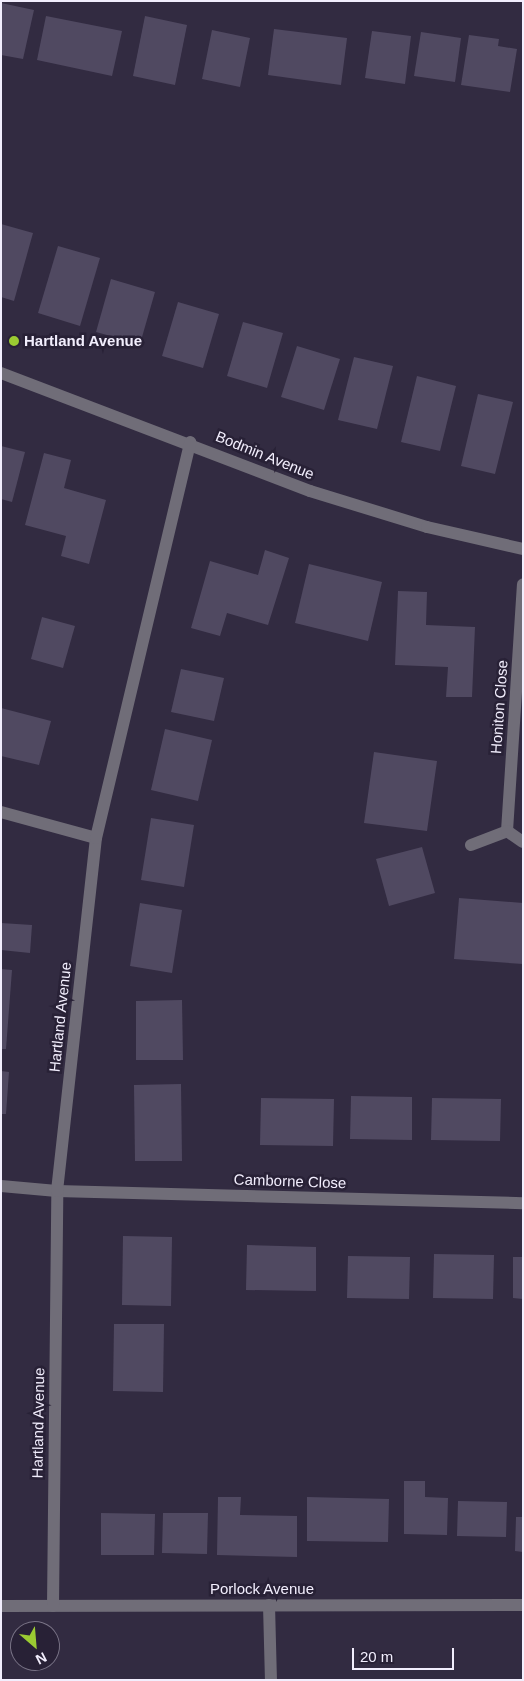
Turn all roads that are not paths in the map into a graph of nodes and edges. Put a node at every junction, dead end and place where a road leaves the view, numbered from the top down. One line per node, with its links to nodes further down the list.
1 (1, 373): 2 (street, Bodmin Avenue)
2 (190, 442): 3 (street, Bodmin Avenue); 7 (street, Hartland Avenue)
3 (523, 549)
4 (523, 585): 6 (street, Honiton Close)
5 (1, 812): 7 (street)
6 (507, 831): 8 (street); 9 (street)
7 (96, 838): 11 (street, Hartland Avenue)
8 (523, 842)
9 (471, 845)
10 (1, 1186): 11 (street, Camborne Close)
11 (57, 1191): 12 (street, Camborne Close); 16 (street, Hartland Avenue)
12 (523, 1204)
13 (269, 1605): 14 (street, Porlock Avenue); 16 (street, Porlock Avenue); 17 (street)
14 (523, 1605)
15 (1, 1606): 16 (street, Porlock Avenue)
16 (53, 1606)
17 (271, 1680)

